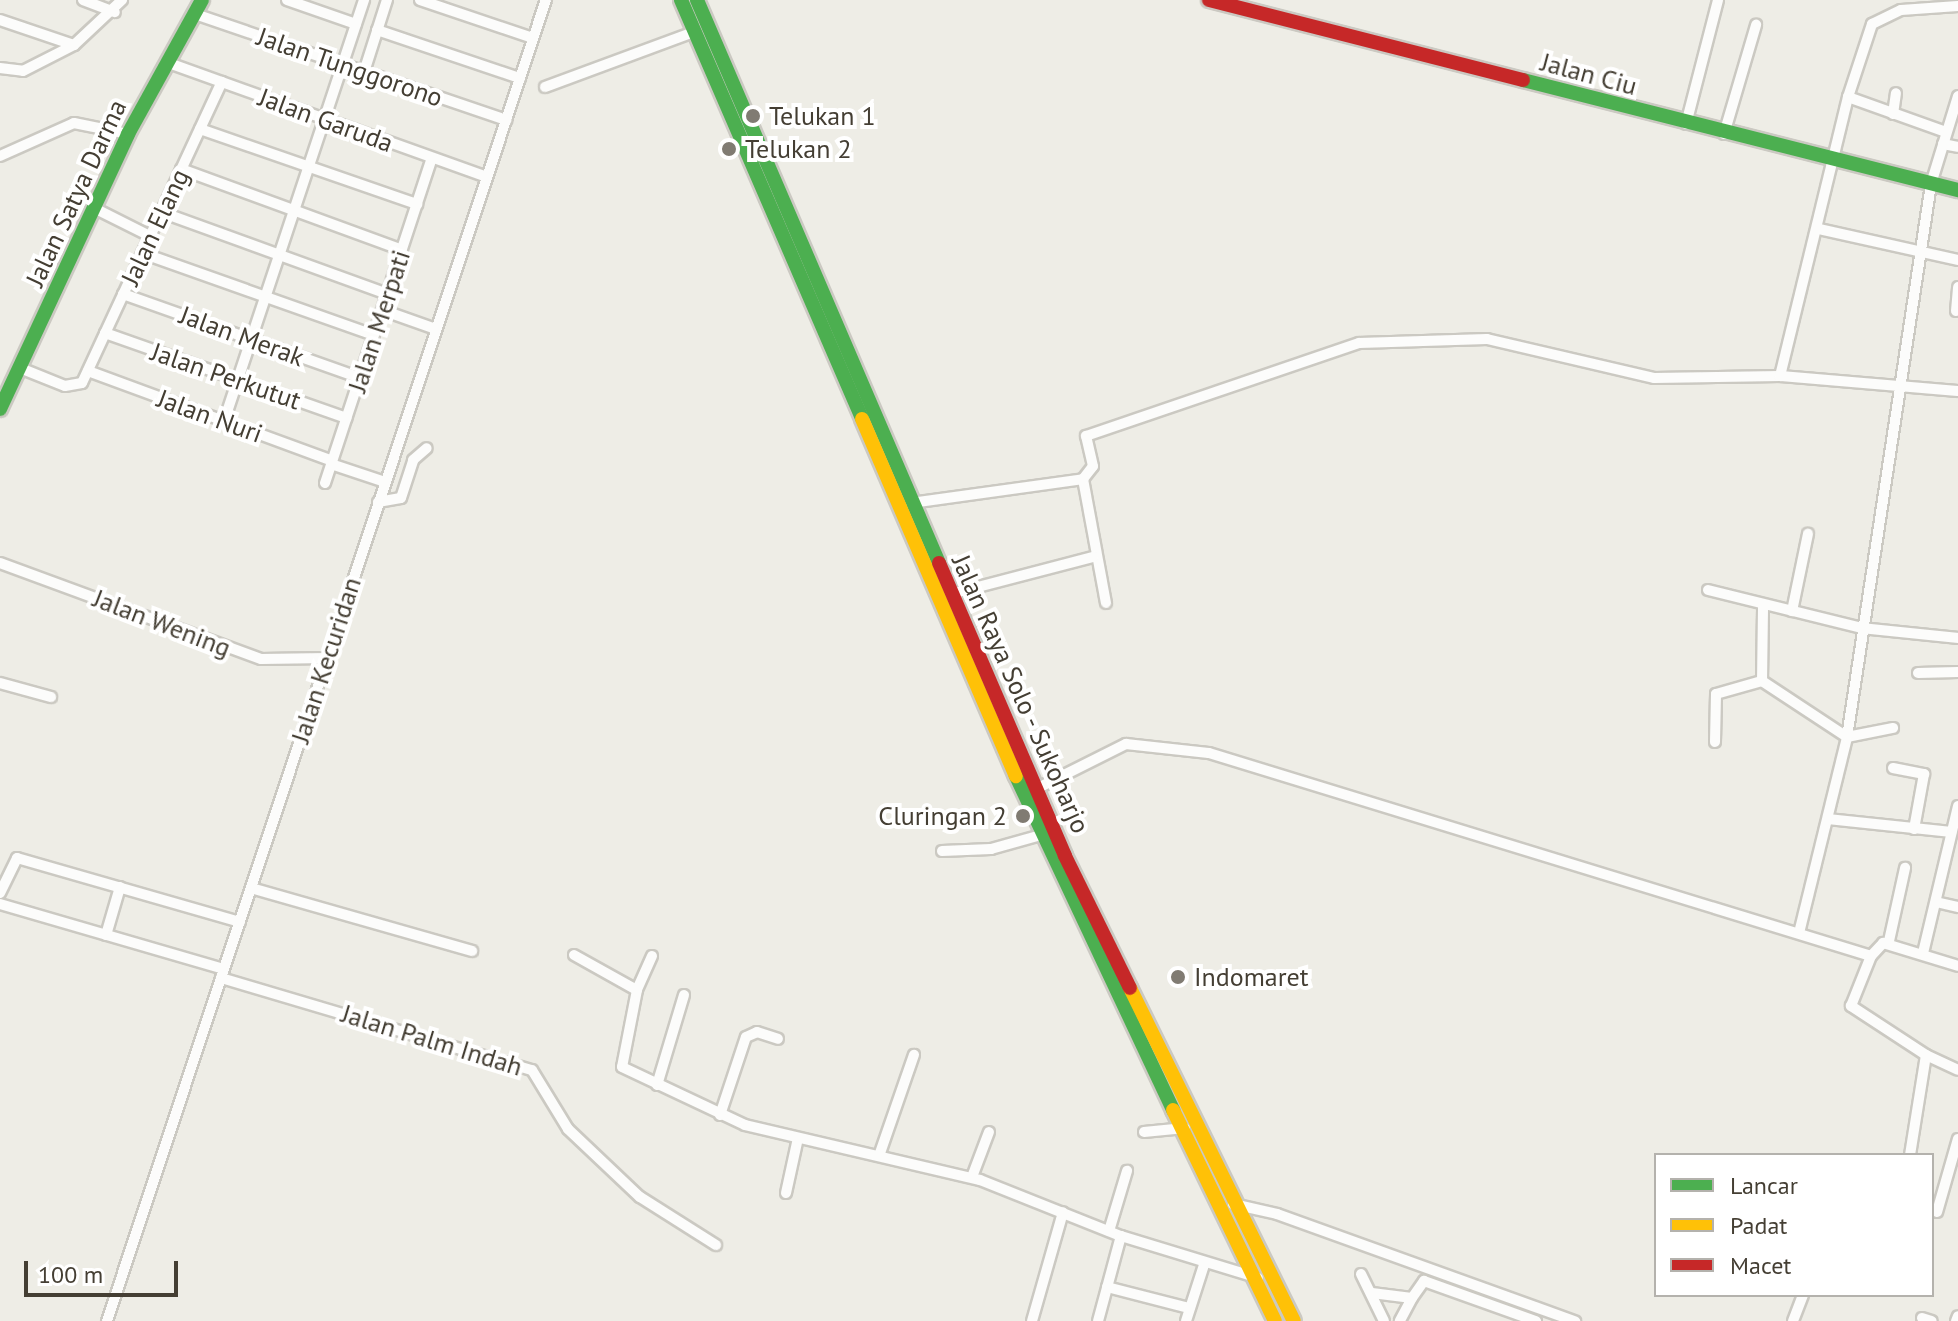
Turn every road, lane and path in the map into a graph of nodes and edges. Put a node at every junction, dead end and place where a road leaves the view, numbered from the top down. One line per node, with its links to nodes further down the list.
1 (83, 0): 16 (street)
2 (122, 0): 16 (street)
3 (287, 0): 18 (street)
4 (364, 0): 18 (street)
5 (387, 0): 20 (street)
6 (420, 0): 22 (street)
7 (546, 0): 22 (street, Jalan Kecuridan)
8 (681, 0): 21 (main road)
9 (697, 0): 28 (main road)
10 (1209, 0): 38 (main road, Jalan Ciu)
11 (1718, 0): 38 (street)
12 (1933, 4): 13 (street); 14 (street)
13 (1901, 5): 34 (street)
14 (1958, 6)
15 (198, 7): 24 (main road, Jalan Satya Darma); 25 (street, Jalan Tunggorono)
16 (115, 12): 23 (street)
17 (0, 20): 23 (street)
18 (356, 24): 25 (street)
19 (1756, 25): 41 (street)
20 (377, 30): 27 (street); 29 (street)
21 (694, 32): 28 (main road); 31 (street)
22 (533, 38): 29 (street, Jalan Kecuridan)
23 (74, 45): 26 (street)
24 (166, 62): 30 (street, Jalan Garuda); 40 (main road, Jalan Satya Darma)
25 (342, 65): 27 (street, Jalan Tunggorono); 36 (street)
26 (0, 68)
27 (364, 72): 37 (street, Jalan Tunggorono)
28 (720, 77): 43 (main road, Jalan Raya Solo - Sukoharjo); 45 (main road, Jalan Raya Solo - Sukoharjo)
29 (520, 78): 37 (street, Jalan Kecuridan)
30 (222, 82): 36 (street, Jalan Garuda); 39 (street, Jalan Elang)
31 (545, 87)
32 (1896, 93): 35 (street)
33 (1958, 96): 42 (street)
34 (1848, 97): 35 (street); 48 (street)
35 (1893, 114): 42 (street)
36 (324, 119): 47 (street, Jalan Garuda); 49 (street)
37 (506, 120): 51 (street, Jalan Kecuridan)
38 (1686, 124): 41 (main road, Jalan Ciu)
39 (200, 129): 49 (street); 50 (street, Jalan Elang)
40 (128, 134): 46 (street); 55 (main road, Jalan Satya Darma)
41 (1724, 134): 48 (main road, Jalan Ciu)
42 (1945, 138): 44 (street); 52 (street)
43 (759, 145): 45 (main road); 91 (main road, Jalan Raya Solo - Sukoharjo)
44 (1958, 147)
45 (744, 151): 108 (main road, Jalan Raya Solo - Sukoharjo)
46 (0, 156)
47 (432, 158): 51 (street, Jalan Garuda); 54 (street, Jalan Merpati)
48 (1837, 162): 52 (main road, Jalan Ciu); 58 (street)
49 (309, 166): 54 (street); 56 (street)
50 (181, 169): 56 (street); 57 (street, Jalan Elang)
51 (487, 177): 71 (street, Jalan Kecuridan)
52 (1931, 184): 53 (main road, Jalan Ciu); 61 (street)
53 (1958, 190)
54 (417, 204): 60 (street, Jalan Merpati)
55 (96, 209): 59 (street); 75 (main road, Jalan Satya Darma)
56 (294, 211): 60 (street); 63 (street)
57 (161, 212): 59 (street, Jalan Elang); 63 (street)
58 (1819, 229): 61 (street); 77 (street)
59 (150, 236): 62 (street, Jalan Elang)
60 (402, 250): 67 (street, Jalan Merpati)
61 (1920, 252): 64 (street); 80 (street)
62 (142, 253): 66 (street, Jalan Elang); 68 (street)
63 (279, 255): 67 (street); 68 (street)
64 (1958, 260)
65 (1958, 287): 70 (street)
66 (123, 294): 72 (street, Jalan Elang); 74 (street, Jalan Merak)
67 (387, 294): 69 (street, Jalan Merpati)
68 (265, 297): 73 (street); 74 (street)
69 (382, 310): 71 (street); 73 (street, Jalan Merpati)
70 (1956, 311)
71 (436, 329): 88 (street, Jalan Kecuridan)
72 (105, 333): 76 (street, Jalan Elang); 79 (street, Jalan Perkutut)
73 (374, 335): 78 (street, Jalan Merpati)
74 (251, 339): 78 (street, Jalan Merak); 79 (street)
75 (20, 368): 76 (street); 82 (main road, Jalan Satya Darma)
76 (88, 371): 84 (street, Jalan Nuri)
77 (1780, 376): 80 (street); 87 (street)
78 (360, 378): 83 (street, Jalan Merpati)
79 (238, 380): 83 (street, Jalan Perkutut); 84 (street)
80 (1899, 388): 81 (street); 100 (street)
81 (1958, 391)
82 (0, 409)
83 (346, 418): 86 (street, Jalan Merpati)
84 (224, 421): 86 (street, Jalan Nuri)
85 (427, 448): 90 (street)
86 (332, 463): 88 (street, Jalan Nuri); 89 (street, Jalan Merpati)
87 (1083, 479): 91 (street); 93 (street)
88 (385, 482): 90 (street, Jalan Kecuridan)
89 (325, 483)
90 (378, 502): 102 (street, Jalan Kecuridan)
91 (911, 503): 96 (main road, Jalan Raya Solo - Sukoharjo)
92 (1808, 534): 99 (street)
93 (1093, 557): 96 (street); 97 (street)
94 (0, 563): 102 (street, Jalan Wening)
95 (1708, 590): 98 (street)
96 (951, 594): 108 (main road, Jalan Raya Solo - Sukoharjo)
97 (1106, 603)
98 (1763, 606): 99 (street); 105 (street)
99 (1792, 611): 100 (street)
100 (1861, 628): 101 (street); 110 (street)
101 (1958, 638)
102 (328, 658): 123 (street, Jalan Kecuridan)
103 (1958, 672): 104 (street)
104 (1918, 673)
105 (1762, 681): 110 (street); 111 (street)
106 (0, 683): 107 (street)
107 (51, 697)
108 (992, 707): 112 (main road, Jalan Raya Solo - Sukoharjo)
109 (1893, 728): 110 (street)
110 (1847, 737): 116 (street)
111 (1715, 742)
112 (1007, 744): 114 (main road, Jalan Raya Solo - Sukoharjo); 119 (main road, Jalan Raya Solo - Sukoharjo)
113 (1893, 768): 117 (street)
114 (1036, 789): 129 (street); 157 (main road, Jalan Raya Solo - Sukoharjo)
115 (1958, 806): 118 (street)
116 (1828, 819): 117 (street); 129 (street)
117 (1914, 829): 118 (street)
118 (1951, 832): 125 (street)
119 (1041, 835): 120 (street); 147 (main road, Jalan Raya Solo - Sukoharjo)
120 (942, 851)
121 (1905, 868): 131 (street)
122 (120, 887): 124 (street); 128 (street); 130 (street)
123 (251, 888): 128 (street, Jalan Kecuridan); 132 (street)
124 (0, 893)
125 (1936, 902): 127 (street); 133 (street)
126 (0, 904): 130 (street, Jalan Palm Indah)
127 (1958, 907)
128 (240, 922): 138 (street, Jalan Kecuridan)
129 (1799, 933): 136 (street)
130 (106, 935): 138 (street, Jalan Palm Indah)
131 (1889, 941): 133 (street); 136 (street)
132 (472, 951)
133 (1923, 953): 137 (street)
134 (574, 955): 139 (street)
135 (652, 956): 139 (street)
136 (1871, 956): 143 (street)
137 (1958, 966)
138 (223, 973): 163 (street, Jalan Palm Indah); 173 (street, Jalan Kecuridan)
139 (637, 990): 145 (street)
140 (684, 995): 145 (street)
141 (778, 1039): 146 (street)
142 (914, 1055): 152 (street)
143 (1926, 1055): 144 (street); 153 (street)
144 (1958, 1070)
145 (657, 1085): 146 (street)
146 (720, 1115): 150 (street)
147 (1187, 1128): 149 (street); 158 (main road, Jalan Raya Solo - Sukoharjo)
148 (989, 1132): 155 (street)
149 (1144, 1132)
150 (798, 1138): 152 (street); 156 (street)
151 (1958, 1139): 160 (street)
152 (880, 1153): 155 (street)
153 (1910, 1153)
154 (1127, 1171): 161 (street)
155 (972, 1177): 159 (street)
156 (786, 1193)
157 (1240, 1203): 158 (street); 166 (main road, Jalan Raya Solo - Sukoharjo); 182 (street)
158 (1222, 1205): 167 (main road, Jalan Raya Solo - Sukoharjo)
159 (1063, 1212): 161 (street); 174 (street)
160 (1937, 1212)
161 (1109, 1231): 162 (street)
162 (1121, 1236): 164 (street); 168 (street)
163 (716, 1245)
164 (1204, 1265): 167 (street); 172 (street)
165 (1361, 1274): 169 (street)
166 (1272, 1275): 167 (street); 178 (main road, Jalan Raya Solo - Sukoharjo)
167 (1255, 1278): 177 (main road, Jalan Raya Solo - Sukoharjo)
168 (1107, 1287): 172 (street); 175 (street)
169 (1372, 1293): 171 (street); 179 (street)
170 (1802, 1297): 183 (street)
171 (1412, 1298): 180 (street); 181 (street)
172 (1189, 1308): 176 (street)
173 (107, 1321)
174 (1032, 1321)
175 (1098, 1321)
176 (1186, 1321)
177 (1275, 1321)
178 (1294, 1321)
179 (1384, 1321)
180 (1400, 1321)
181 (1536, 1321)
182 (1575, 1321)
183 (1793, 1321)

